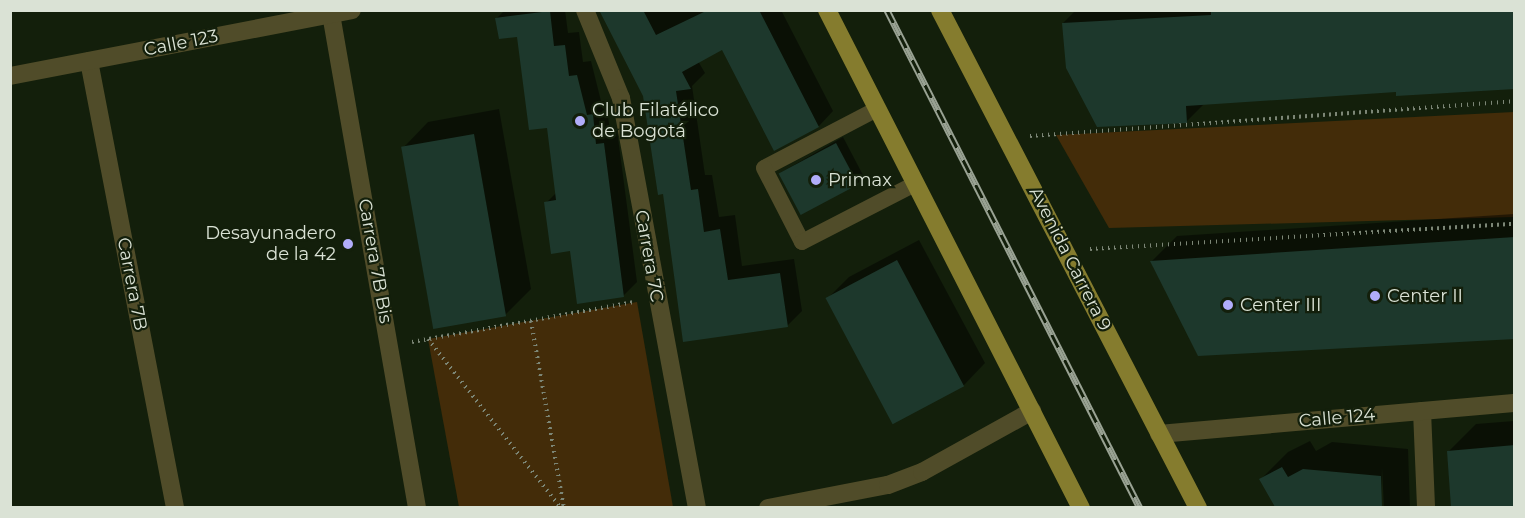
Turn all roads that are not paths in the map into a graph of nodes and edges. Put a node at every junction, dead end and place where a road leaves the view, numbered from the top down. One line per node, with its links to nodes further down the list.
1 (352, 10): 5 (street, Calle 123)
2 (585, 10): 16 (street, Carrera 7C)
3 (827, 10): 8 (main road)
4 (940, 10): 13 (main road, Avenida Carrera 9)
5 (331, 14): 6 (street, Calle 123); 15 (street, Carrera 7B Bis)
6 (89, 61): 7 (street, Calle 123); 14 (street, Carrera 7B)
7 (10, 76)
8 (877, 109): 9 (main road); 9 (lane)
9 (915, 184): 11 (main road)
10 (1515, 403): 12 (street, Calle 124)
11 (1032, 411): 17 (street); 18 (main road)
12 (1422, 411): 13 (street, Calle 124); 20 (street)
13 (1159, 434): 19 (main road, Avenida Carrera 9)
14 (175, 507)
15 (417, 507)
16 (697, 507)
17 (768, 507)
18 (1081, 507)
19 (1198, 507)
20 (1426, 507)

